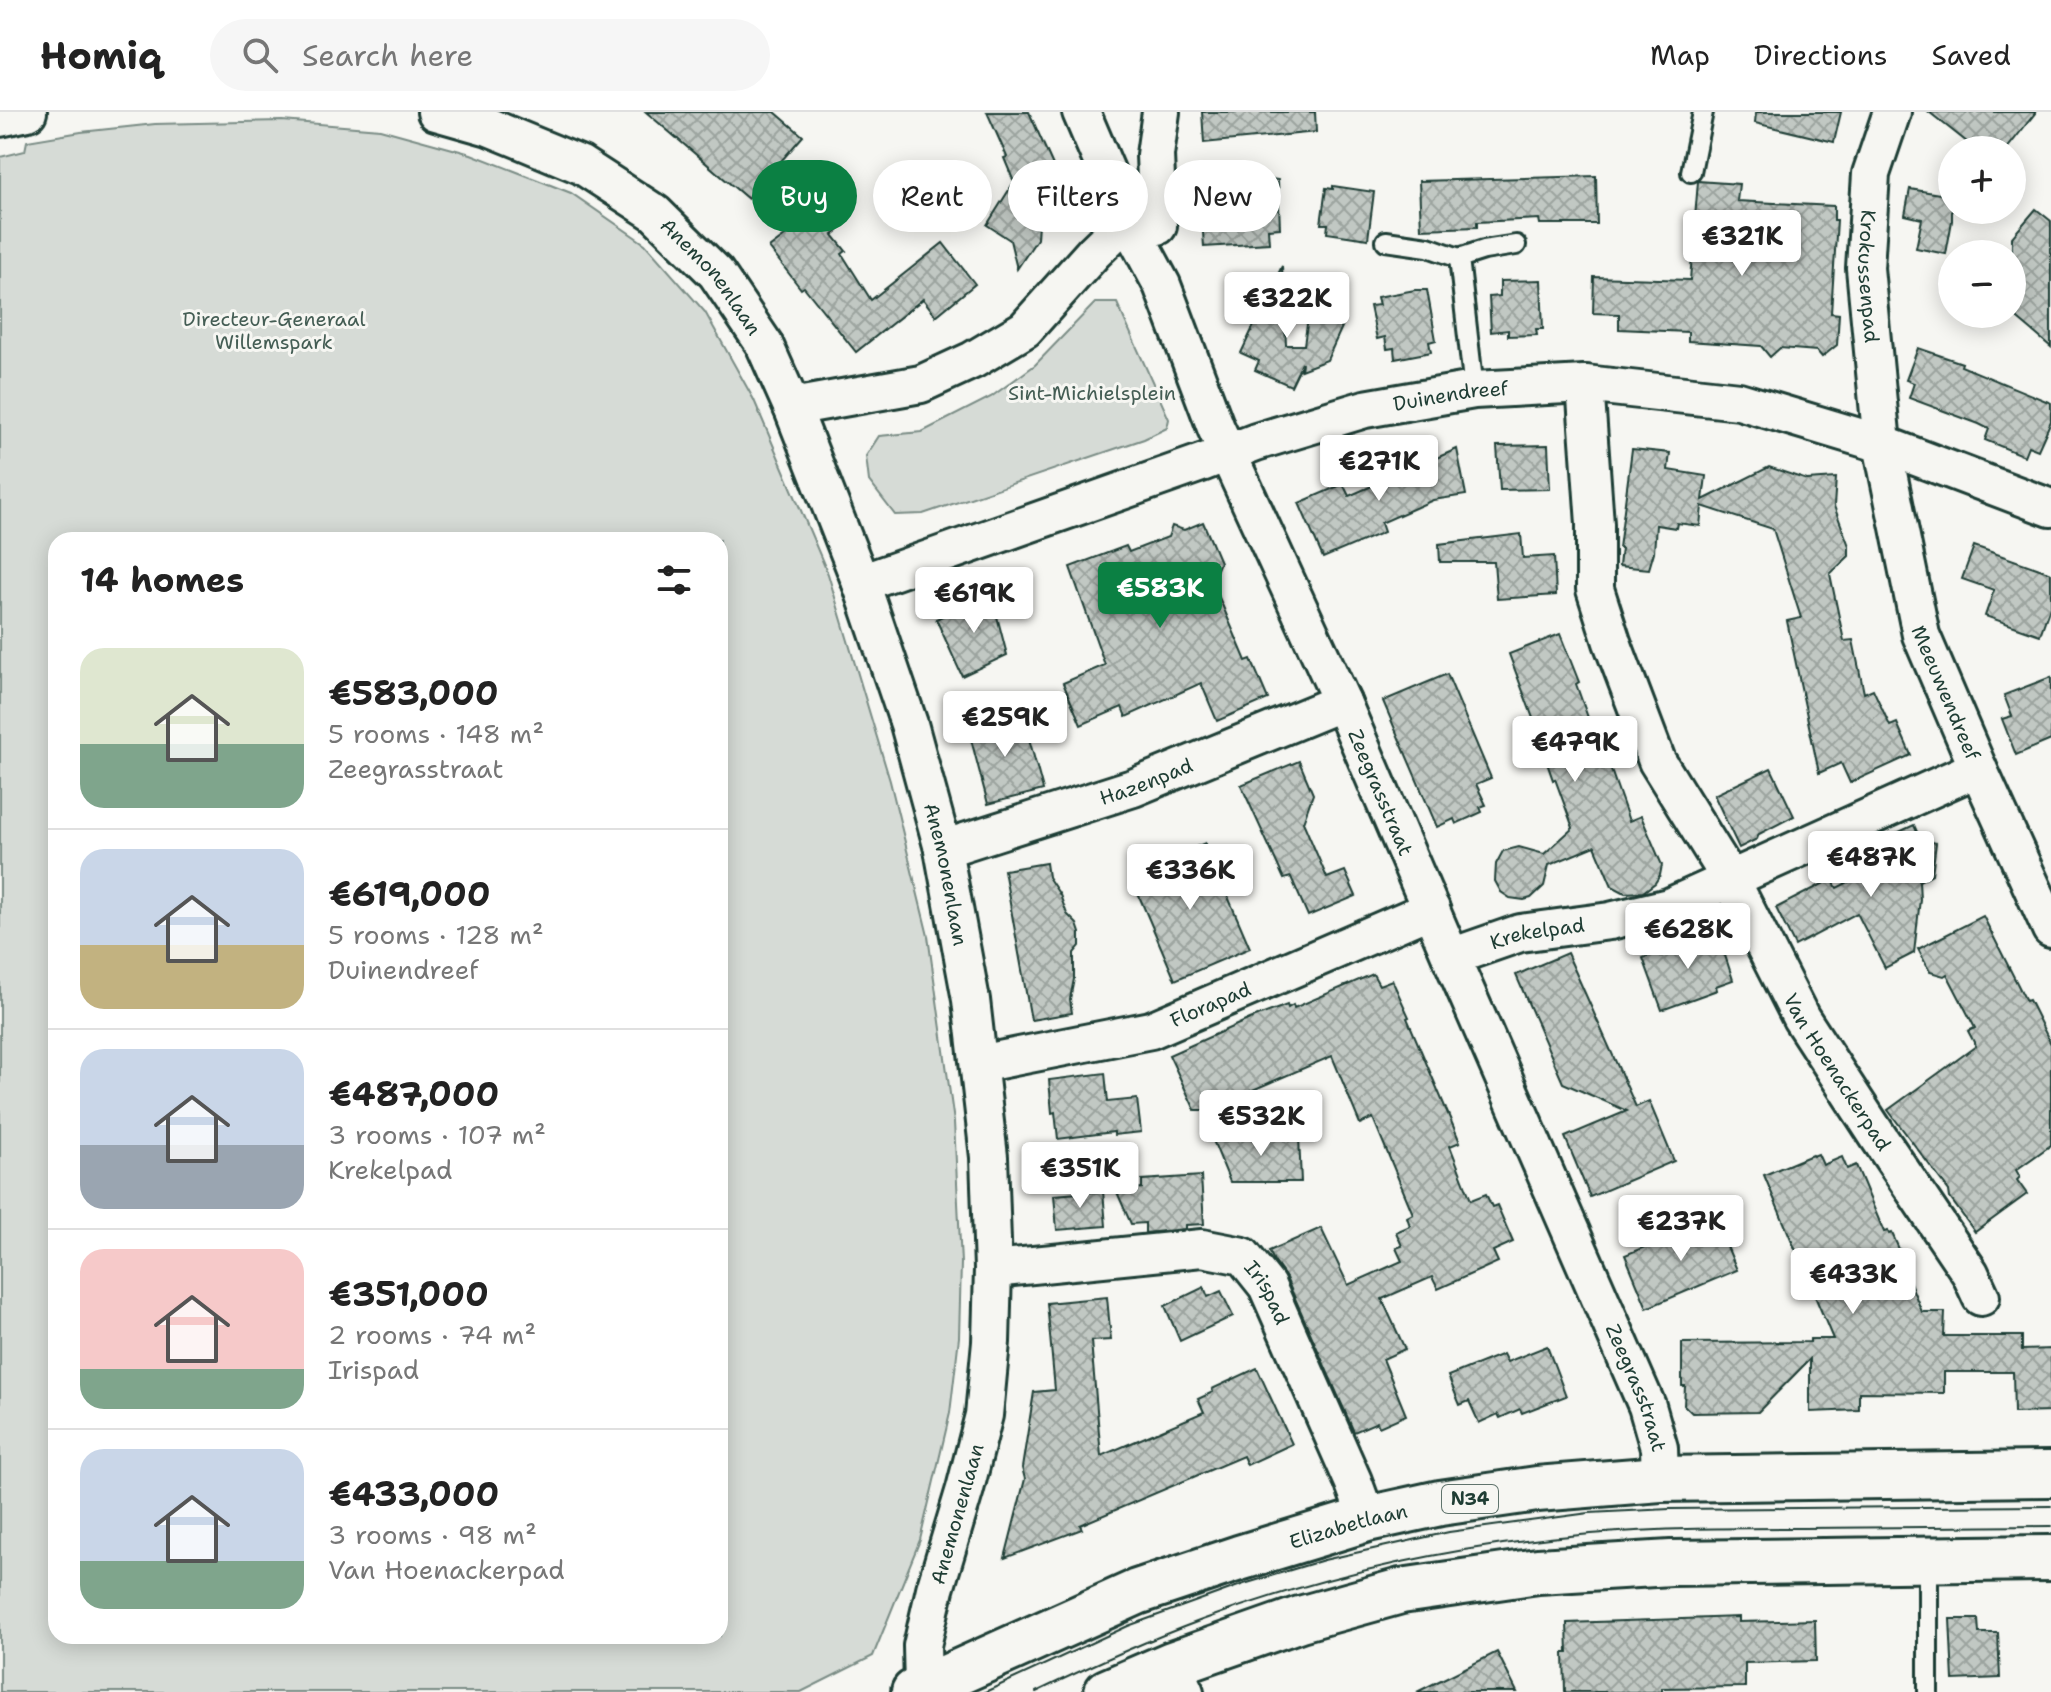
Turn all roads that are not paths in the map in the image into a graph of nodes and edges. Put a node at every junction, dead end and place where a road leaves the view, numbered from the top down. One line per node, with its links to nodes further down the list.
1 (28, 112): 7 (street)
2 (436, 112): 18 (street, Anemonenlaan)
3 (1081, 112): 8 (street)
4 (1161, 112): 10 (street, Zeegrasstraat)
5 (1703, 112): 9 (lane)
6 (1892, 112): 19 (street, Krokussenpad)
7 (0, 118)
8 (1110, 160)
9 (1691, 172)
10 (1148, 183)
11 (1117, 232): 18 (street)
12 (1147, 232): 20 (street, Zeegrasstraat)
13 (1386, 241): 15 (lane)
14 (1516, 245): 15 (lane)
15 (1459, 258): 17 (lane)
16 (1585, 384): 17 (street, Duinendreef); 19 (street, Duinendreef); 26 (street, Van Hoenackerpad)
17 (1474, 390): 20 (street, Duinendreef)
18 (792, 407): 22 (street, Anemonenlaan)
19 (1882, 444): 21 (street, Duinendreef); 24 (street, Meeuwendreef)
20 (1228, 453): 22 (street, Duinendreef); 23 (street, Zeegrasstraat)
21 (2051, 508)
22 (861, 583): 25 (street, Anemonenlaan)
23 (1342, 702): 25 (street, Hazenpad); 27 (street, Zeegrasstraat)
24 (1978, 768): 26 (street, Krekelpad); 28 (street, Meeuwendreef)
25 (943, 849): 30 (street, Anemonenlaan)
26 (1731, 880): 29 (street, Krekelpad); 32 (street, Van Hoenackerpad)
27 (1431, 909): 29 (street, Zeegrasstraat); 30 (street, Florapad)
28 (2051, 929)
29 (1451, 957): 34 (street, Zeegrasstraat)
30 (979, 1064): 31 (street, Anemonenlaan)
31 (993, 1269): 35 (street, Irispad); 39 (street, Anemonenlaan)
32 (1981, 1297)
33 (2051, 1474): 34 (main road, Elizabetlaan / N34)
34 (1660, 1479): 35 (main road, Elizabetlaan / N34)
35 (1367, 1519): 39 (main road, Elizabetlaan / N34)
36 (1928, 1558): 37 (main road); 38 (main road); 41 (lane)
37 (2051, 1558)
38 (1178, 1678): 40 (main road)
39 (920, 1691)
40 (1107, 1692)
41 (1928, 1692)

